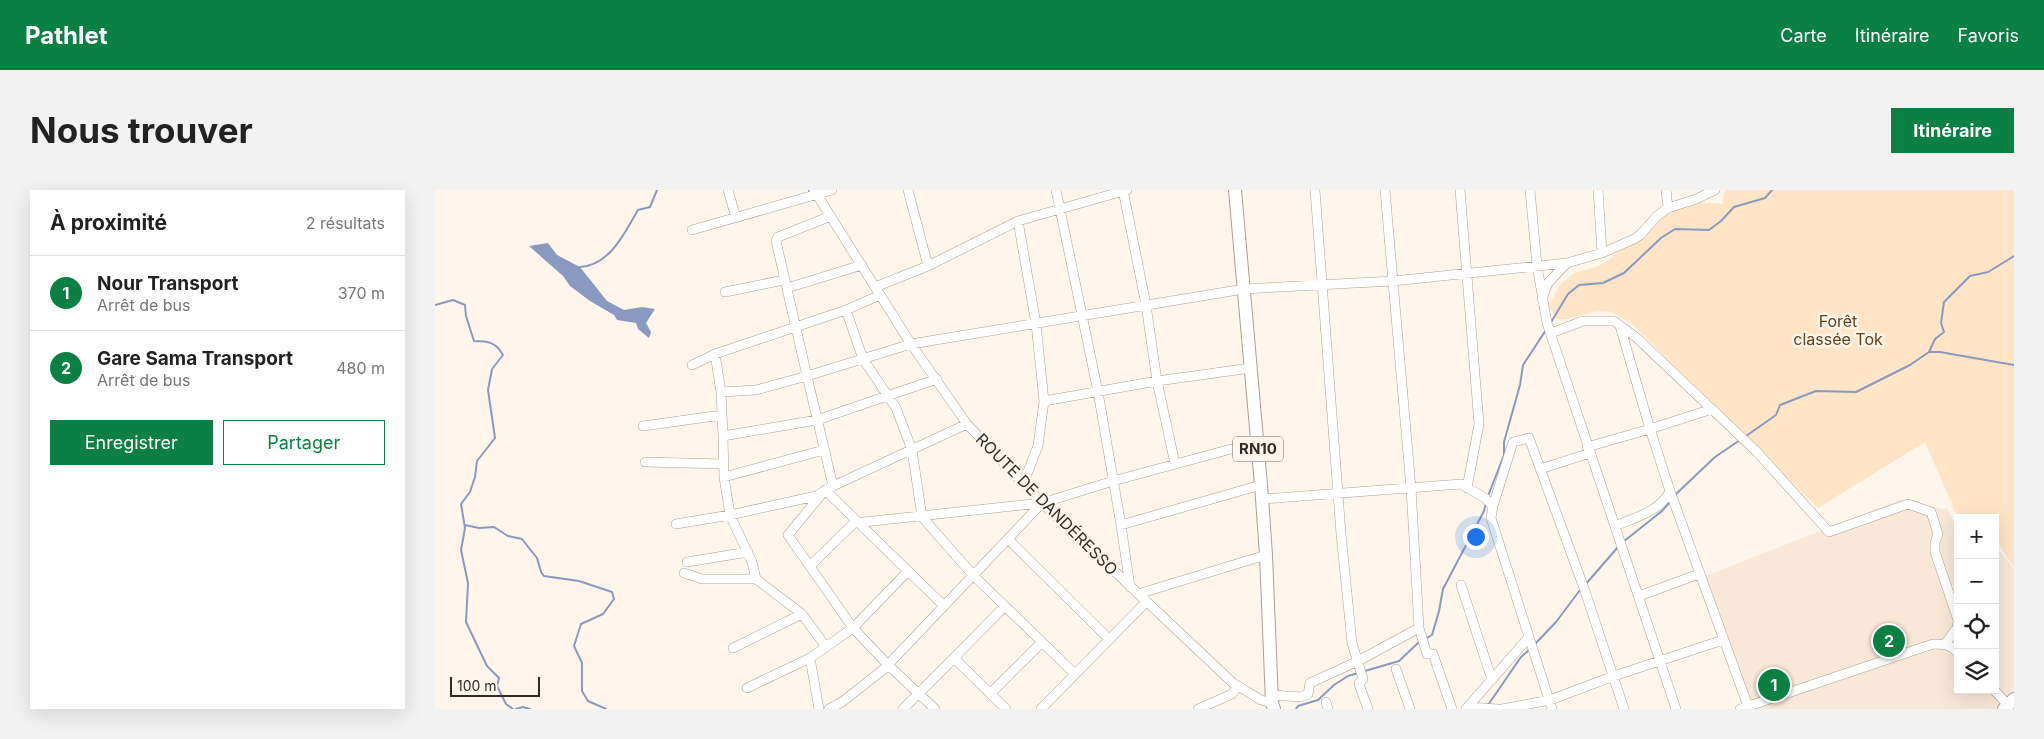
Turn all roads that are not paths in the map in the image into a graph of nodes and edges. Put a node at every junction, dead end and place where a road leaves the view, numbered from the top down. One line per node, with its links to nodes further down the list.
1 (728, 190): 18 (street)
2 (832, 190): 14 (street)
3 (908, 190): 24 (street)
4 (1056, 190): 16 (street)
5 (1125, 190): 16 (street); 34 (street)
6 (1235, 190): 30 (highway, RN10)
7 (1315, 190): 29 (street)
8 (1385, 190): 27 (street)
9 (1460, 190): 26 (street)
10 (1530, 190): 25 (street)
11 (1598, 190): 21 (street)
12 (1666, 190): 15 (street)
13 (1715, 190): 15 (street)
14 (816, 192): 17 (street, ROUTE DE DANDÉRESSO); 18 (street)
15 (1668, 208): 21 (street)
16 (1061, 209): 19 (street); 36 (street)
17 (831, 216): 23 (street, ROUTE DE DANDÉRESSO); 28 (street)
18 (736, 218): 20 (street)
19 (1018, 221): 24 (street); 37 (street)
20 (693, 230)
21 (1602, 253): 22 (street)
22 (1567, 262): 25 (street); 33 (street)
23 (861, 265): 28 (street); 31 (street, ROUTE DE DANDÉRESSO)
24 (928, 266): 31 (street)
25 (1537, 266): 26 (street); 33 (street)
26 (1466, 274): 27 (street); 74 (street)
27 (1393, 281): 29 (street); 73 (street)
28 (786, 284): 32 (street); 39 (street)
29 (1323, 284): 30 (street); 76 (street)
30 (1243, 289): 34 (street); 45 (highway, RN10)
31 (878, 291): 35 (street); 41 (street, ROUTE DE DANDÉRESSO)
32 (725, 292)
33 (1542, 299): 40 (street)
34 (1146, 305): 36 (street); 48 (street)
35 (846, 310): 39 (street); 43 (street)
36 (1083, 316): 37 (street); 50 (street)
37 (1036, 324): 41 (street); 52 (street)
38 (1621, 326): 40 (street); 53 (street); 58 (street)
39 (796, 327): 42 (street); 46 (street)
40 (1549, 329): 63 (street)
41 (911, 344): 43 (street); 47 (street, ROUTE DE DANDÉRESSO)
42 (715, 354): 44 (street); 49 (street)
43 (863, 359): 46 (street); 51 (street)
44 (692, 365)
45 (1251, 368): 48 (street); 60 (highway, RN10)
46 (807, 376): 49 (street); 55 (street)
47 (937, 379): 51 (street); 56 (street, ROUTE DE DANDÉRESSO)
48 (1157, 381): 50 (street); 66 (street)
49 (721, 392): 54 (street)
50 (1099, 392): 52 (street); 69 (street)
51 (888, 395): 55 (street); 62 (street)
52 (1045, 401): 70 (street)
53 (1712, 409): 58 (street); 103 (street)
54 (722, 415): 57 (street); 59 (street)
55 (817, 420): 59 (street); 61 (street)
56 (967, 424): 62 (street); 70 (street, ROUTE DE DANDÉRESSO)
57 (643, 426)
58 (1650, 429): 63 (street); 75 (street)
59 (723, 436): 65 (street)
60 (1257, 442): 66 (street); 71 (highway, RN10)
61 (824, 450): 68 (street); 72 (street)
62 (912, 450): 72 (street); 81 (street)
63 (1589, 450): 67 (street); 85 (street)
64 (645, 462): 65 (street)
65 (724, 464): 68 (street)
66 (1175, 464): 69 (street)
67 (1540, 469): 78 (street); 123 (street)
68 (724, 477): 80 (street)
69 (1113, 481): 79 (street); 84 (street)
70 (1023, 484): 79 (street, ROUTE DE DANDÉRESSO)
71 (1261, 485): 77 (highway, RN10); 84 (street)
72 (829, 488): 80 (street); 82 (street); 90 (street)
73 (1411, 488): 74 (street); 76 (street); 107 (street)
74 (1467, 488): 78 (street)
75 (1670, 491): 85 (street); 93 (street)
76 (1338, 494): 77 (street); 119 (street)
77 (1262, 499): 88 (highway, RN10)
78 (1489, 502): 108 (street)
79 (1042, 503): 81 (street); 86 (street); 97 (street, ROUTE DE DANDÉRESSO)
80 (730, 515): 83 (street); 87 (street)
81 (922, 516): 82 (street); 94 (street)
82 (858, 522): 90 (street); 91 (street)
83 (676, 524)
84 (1121, 525): 97 (street)
85 (1615, 526): 99 (street)
86 (1007, 539): 94 (street); 109 (street)
87 (748, 552): 89 (street); 95 (street)
88 (1267, 555): 98 (street); 130 (highway, RN10)
89 (687, 562)
90 (810, 566): 105 (street)
91 (908, 571): 101 (street); 105 (street)
92 (684, 573): 95 (street)
93 (1699, 574): 99 (street); 110 (street)
94 (973, 575): 101 (street); 102 (street)
95 (756, 579): 104 (street)
96 (1461, 584): 124 (street)
97 (1130, 587): 98 (street, ROUTE DE DANDÉRESSO)
98 (1138, 594): 100 (street, ROUTE DE DANDÉRESSO)
99 (1639, 596): 118 (street)
100 (1146, 602): 109 (street); 125 (street, ROUTE DE DANDÉRESSO)
101 (944, 606): 120 (street)
102 (1005, 606): 111 (street); 117 (street)
103 (1954, 609)
104 (802, 614): 113 (street); 114 (street)
105 (853, 628): 113 (street); 120 (street)
106 (1954, 632): 112 (street)
107 (1422, 636): 119 (street); 144 (street)
108 (1529, 637): 124 (street); 132 (street)
109 (1109, 639): 122 (street)
110 (1723, 640): 118 (street); 134 (street)
111 (1042, 642): 122 (street); 128 (street)
112 (1945, 644): 115 (street); 134 (street)
113 (826, 647): 116 (street)
114 (733, 648)
115 (1954, 649)
116 (810, 658): 126 (street); 135 (street)
117 (954, 658): 127 (street); 128 (street)
118 (1661, 660): 123 (street); 148 (street)
119 (1359, 664): 130 (street); 142 (street)
120 (888, 665): 127 (street); 136 (street)
121 (1396, 669): 143 (street)
122 (1075, 674): 140 (street)
123 (1614, 676): 132 (street); 147 (street)
124 (1492, 680): 133 (street)
125 (1237, 686): 130 (street, ROUTE DE DANDÉRESSO); 141 (street)
126 (747, 688)
127 (918, 692): 137 (street); 138 (street)
128 (991, 693): 139 (street)
129 (1998, 694): 131 (street)
130 (1273, 702)
131 (2009, 704)
132 (1551, 705): 146 (street)
133 (1467, 708): 145 (street)
134 (1745, 708)
135 (819, 709)
136 (829, 709)
137 (903, 709)
138 (935, 709)
139 (1006, 709)
140 (1041, 709)
141 (1198, 709)
142 (1367, 709)
143 (1411, 709)
144 (1452, 709)
145 (1498, 709)
146 (1503, 709)
147 (1624, 709)
148 (1676, 709)

